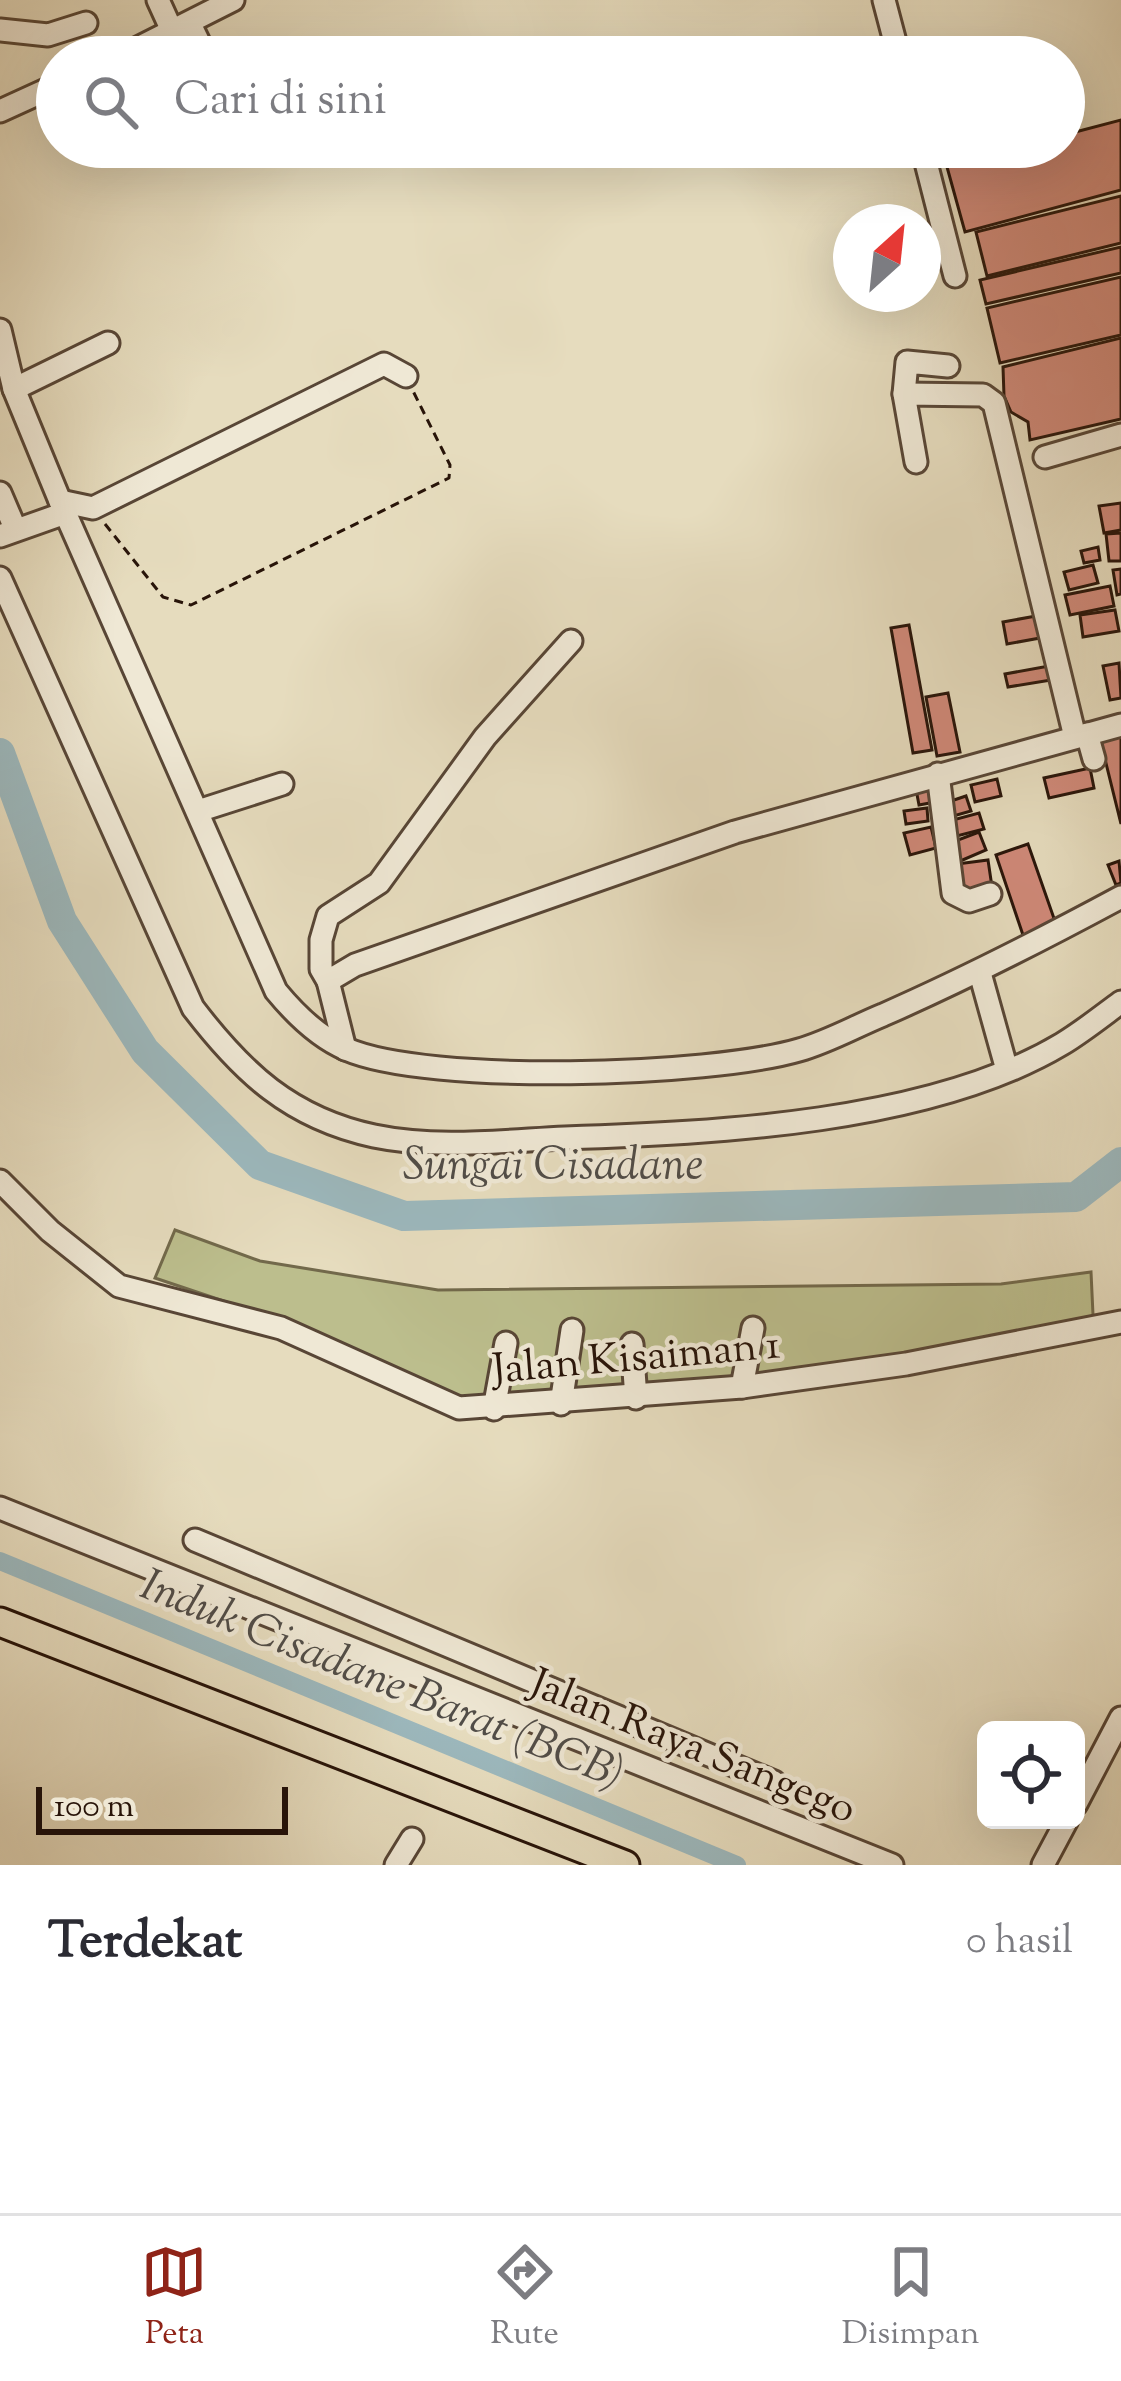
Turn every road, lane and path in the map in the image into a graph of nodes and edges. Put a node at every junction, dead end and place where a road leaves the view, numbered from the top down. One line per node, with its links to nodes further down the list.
1 (158, 0): 5 (street)
2 (233, 0): 5 (street)
3 (884, 0): 9 (street)
4 (86, 23): 6 (street)
5 (182, 29): 7 (street); 8 (street)
6 (0, 30)
7 (166, 36)
8 (188, 36)
9 (893, 36)
10 (36, 95): 11 (street)
11 (0, 111)
12 (927, 168): 13 (street)
13 (955, 276)
14 (0, 330): 18 (street)
15 (108, 344): 18 (street)
16 (948, 366): 19 (street)
17 (406, 376): 25 (street); 25 (path)
18 (14, 389): 24 (street)
19 (904, 394): 22 (street); 30 (street)
20 (1121, 435): 21 (street)
21 (1045, 457)
22 (916, 462)
23 (0, 493): 26 (street)
24 (63, 507): 25 (street); 26 (street); 34 (street)
25 (93, 508)
26 (7, 532)
27 (0, 578): 41 (street)
28 (572, 641): 38 (street)
29 (1121, 725): 30 (street)
30 (1081, 735): 31 (street); 32 (street)
31 (1094, 759)
32 (938, 774): 35 (street); 38 (street)
33 (282, 784): 34 (street)
34 (198, 811): 40 (street)
35 (990, 894)
36 (1121, 897): 37 (street)
37 (980, 973): 40 (street); 41 (street)
38 (328, 981): 40 (street)
39 (1121, 1002): 41 (street)
40 (345, 1049)
41 (1007, 1070)
42 (0, 1181): 51 (street, Jalan Kisaiman 1)
43 (1121, 1322): 48 (street, Jalan Kisaiman 1)
44 (753, 1328): 48 (street)
45 (572, 1330): 50 (street)
46 (506, 1343): 51 (street)
47 (632, 1344): 49 (street)
48 (742, 1387): 49 (street, Jalan Kisaiman 1)
49 (636, 1398): 50 (street, Jalan Kisaiman 1)
50 (561, 1404): 51 (street, Jalan Kisaiman 1)
51 (494, 1409)
52 (0, 1508): 56 (street, Jalan Raya Sangego)
53 (195, 1540): 54 (street)
54 (376, 1617): 56 (street); 58 (street)
55 (0, 1622): 63 (main road)
56 (359, 1653): 64 (street, Jalan Raya Sangego)
57 (1121, 1718): 59 (street)
58 (774, 1782)
59 (1085, 1787)
60 (1062, 1829): 65 (street)
61 (412, 1839): 62 (street)
62 (396, 1865)
63 (625, 1865)
64 (892, 1865)
65 (1043, 1865)

